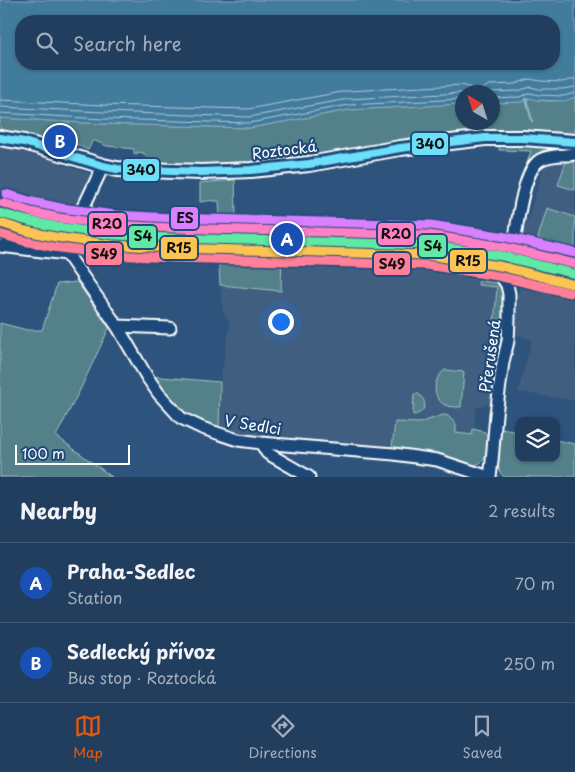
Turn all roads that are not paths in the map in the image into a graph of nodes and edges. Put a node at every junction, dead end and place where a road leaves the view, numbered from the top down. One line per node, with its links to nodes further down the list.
1 (0, 138): 4 (main road, Roztocká)
2 (575, 142): 4 (main road, Roztocká)
3 (575, 154): 5 (street)
4 (103, 166): 7 (street)
5 (514, 245)
6 (0, 246): 7 (street)
7 (67, 254): 9 (street, V Sedlci)
8 (437, 264): 13 (street, Přerušená)
9 (117, 326): 10 (street); 11 (street, V Sedlci)
10 (170, 328)
11 (261, 443): 12 (street); 13 (street, V Sedlci)
12 (309, 477)
13 (490, 477)

